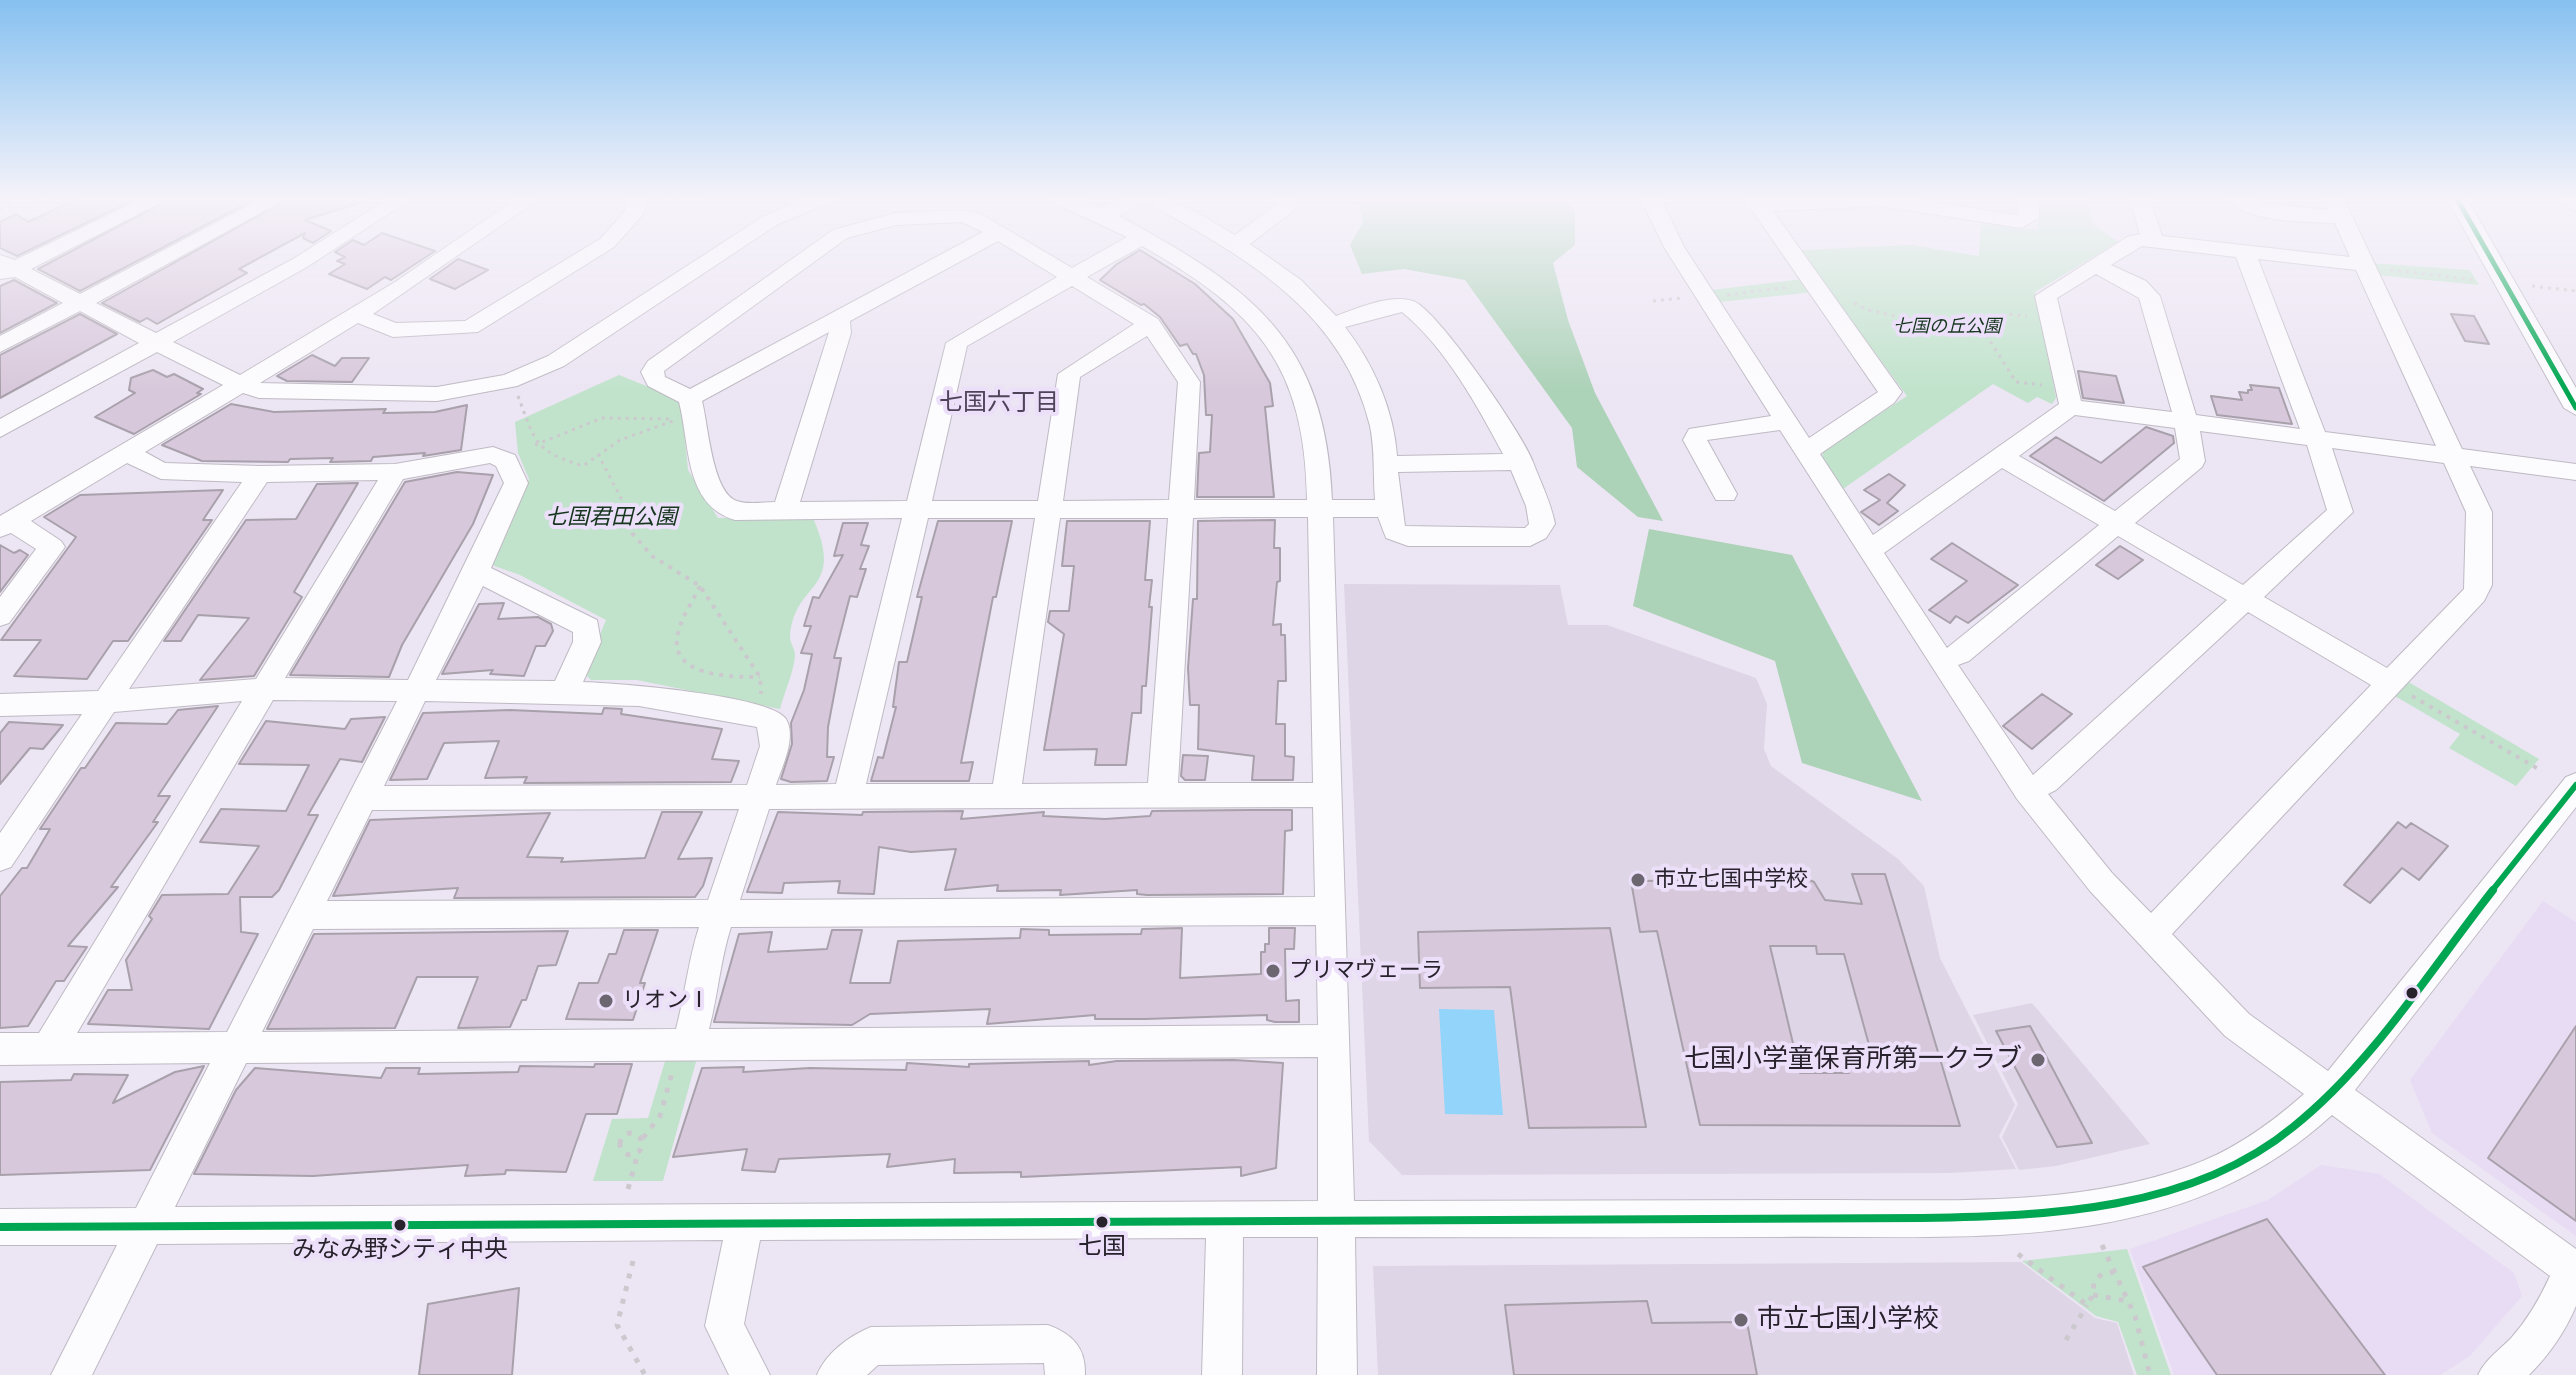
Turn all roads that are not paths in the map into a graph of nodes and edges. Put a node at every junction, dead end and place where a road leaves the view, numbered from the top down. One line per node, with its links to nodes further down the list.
1 (159, 261): 25 (street)
2 (303, 261): 30 (street)
3 (444, 261): 26 (street)
4 (577, 261): 26 (street)
5 (709, 261): 32 (street)
6 (802, 261): 33 (street)
7 (945, 261): 27 (street)
8 (1043, 261): 23 (street)
9 (1100, 261): 23 (street)
10 (1185, 261): 24 (street)
11 (1262, 261): 22 (street)
12 (1684, 261): 36 (street)
13 (1798, 261): 40 (street)
14 (2101, 261): 19 (street)
15 (2248, 261): 39 (street)
16 (2329, 261): 20 (street)
17 (2362, 261): 20 (street)
18 (2492, 261): 35 (street)
19 (2095, 265): 34 (street); 37 (street)
20 (2364, 265): 43 (street)
21 (5, 269): 25 (street)
22 (1284, 276): 24 (street); 29 (street)
23 (1070, 278): 28 (street); 55 (street)
24 (1235, 295): 53 (street)
25 (81, 303): 30 (street); 31 (street)
26 (357, 315): 32 (street)
27 (839, 319): 33 (street); 54 (street)
28 (1150, 324): 50 (street); 52 (street)
29 (1332, 324): 44 (street); 45 (street)
30 (158, 342): 32 (street); 38 (street)
31 (0, 345)
32 (239, 385): 41 (street)
33 (690, 398): 54 (street)
34 (2068, 398): 37 (street); 42 (street)
35 (2576, 408)
36 (1787, 421): 40 (street); 49 (street)
37 (2186, 421): 39 (street); 56 (street)
38 (0, 429)
39 (2315, 438): 43 (street); 60 (street)
40 (1807, 451): 58 (street)
41 (128, 453): 48 (street); 57 (street)
42 (2001, 456): 56 (street); 58 (street)
43 (2454, 457): 47 (street); 63 (street)
44 (1521, 462): 45 (street); 51 (street)
45 (1388, 464): 51 (street)
46 (395, 472): 48 (street); 59 (street); 64 (street)
47 (2576, 472)
48 (260, 474): 67 (street)
49 (1725, 494)
50 (1050, 508): 52 (street); 55 (street); 71 (street)
51 (1390, 508): 53 (street)
52 (1180, 509): 53 (street); 72 (street)
53 (1320, 509): 73 (street)
54 (785, 510): 55 (street)
55 (917, 510): 76 (street)
56 (2118, 524): 60 (street); 62 (street)
57 (6, 525): 61 (street)
58 (1870, 550): 62 (street)
59 (475, 575): 65 (street); 66 (street)
60 (2249, 599): 63 (street); 70 (street)
61 (0, 616)
62 (1941, 661): 70 (street)
63 (2388, 682): 81 (street)
64 (263, 689): 65 (street); 67 (street); 85 (street)
65 (416, 692): 66 (street); 75 (street)
66 (564, 692): 74 (street)
67 (106, 702): 68 (street); 77 (street)
68 (0, 705)
69 (2576, 785): 87 (street)
70 (2027, 790): 81 (street)
71 (1006, 795): 72 (street); 76 (street)
72 (1162, 795): 73 (street)
73 (1328, 795): 78 (street)
74 (758, 797): 75 (street); 76 (street); 80 (street)
75 (361, 798): 79 (street)
76 (848, 798)
77 (0, 858)
78 (1332, 911): 80 (street); 82 (street)
79 (302, 915): 80 (street); 84 (street)
80 (719, 915): 83 (street)
81 (2150, 935): 87 (street)
82 (1335, 1041): 83 (street); 88 (street)
83 (688, 1046): 84 (street)
84 (234, 1047): 85 (street); 91 (street)
85 (49, 1048): 86 (street)
86 (0, 1049)
87 (2330, 1093): 88 (street); 93 (street)
88 (1335, 1219): 89 (street); 99 (street)
89 (1225, 1221): 90 (street); 98 (street)
90 (745, 1223): 91 (street); 95 (street)
91 (146, 1226): 92 (street); 94 (street)
92 (0, 1227)
93 (2574, 1271): 100 (street)
94 (71, 1375)
95 (750, 1375)
96 (837, 1375): 97 (street)
97 (1065, 1375)
98 (1222, 1375)
99 (1337, 1375)
100 (2498, 1375)

